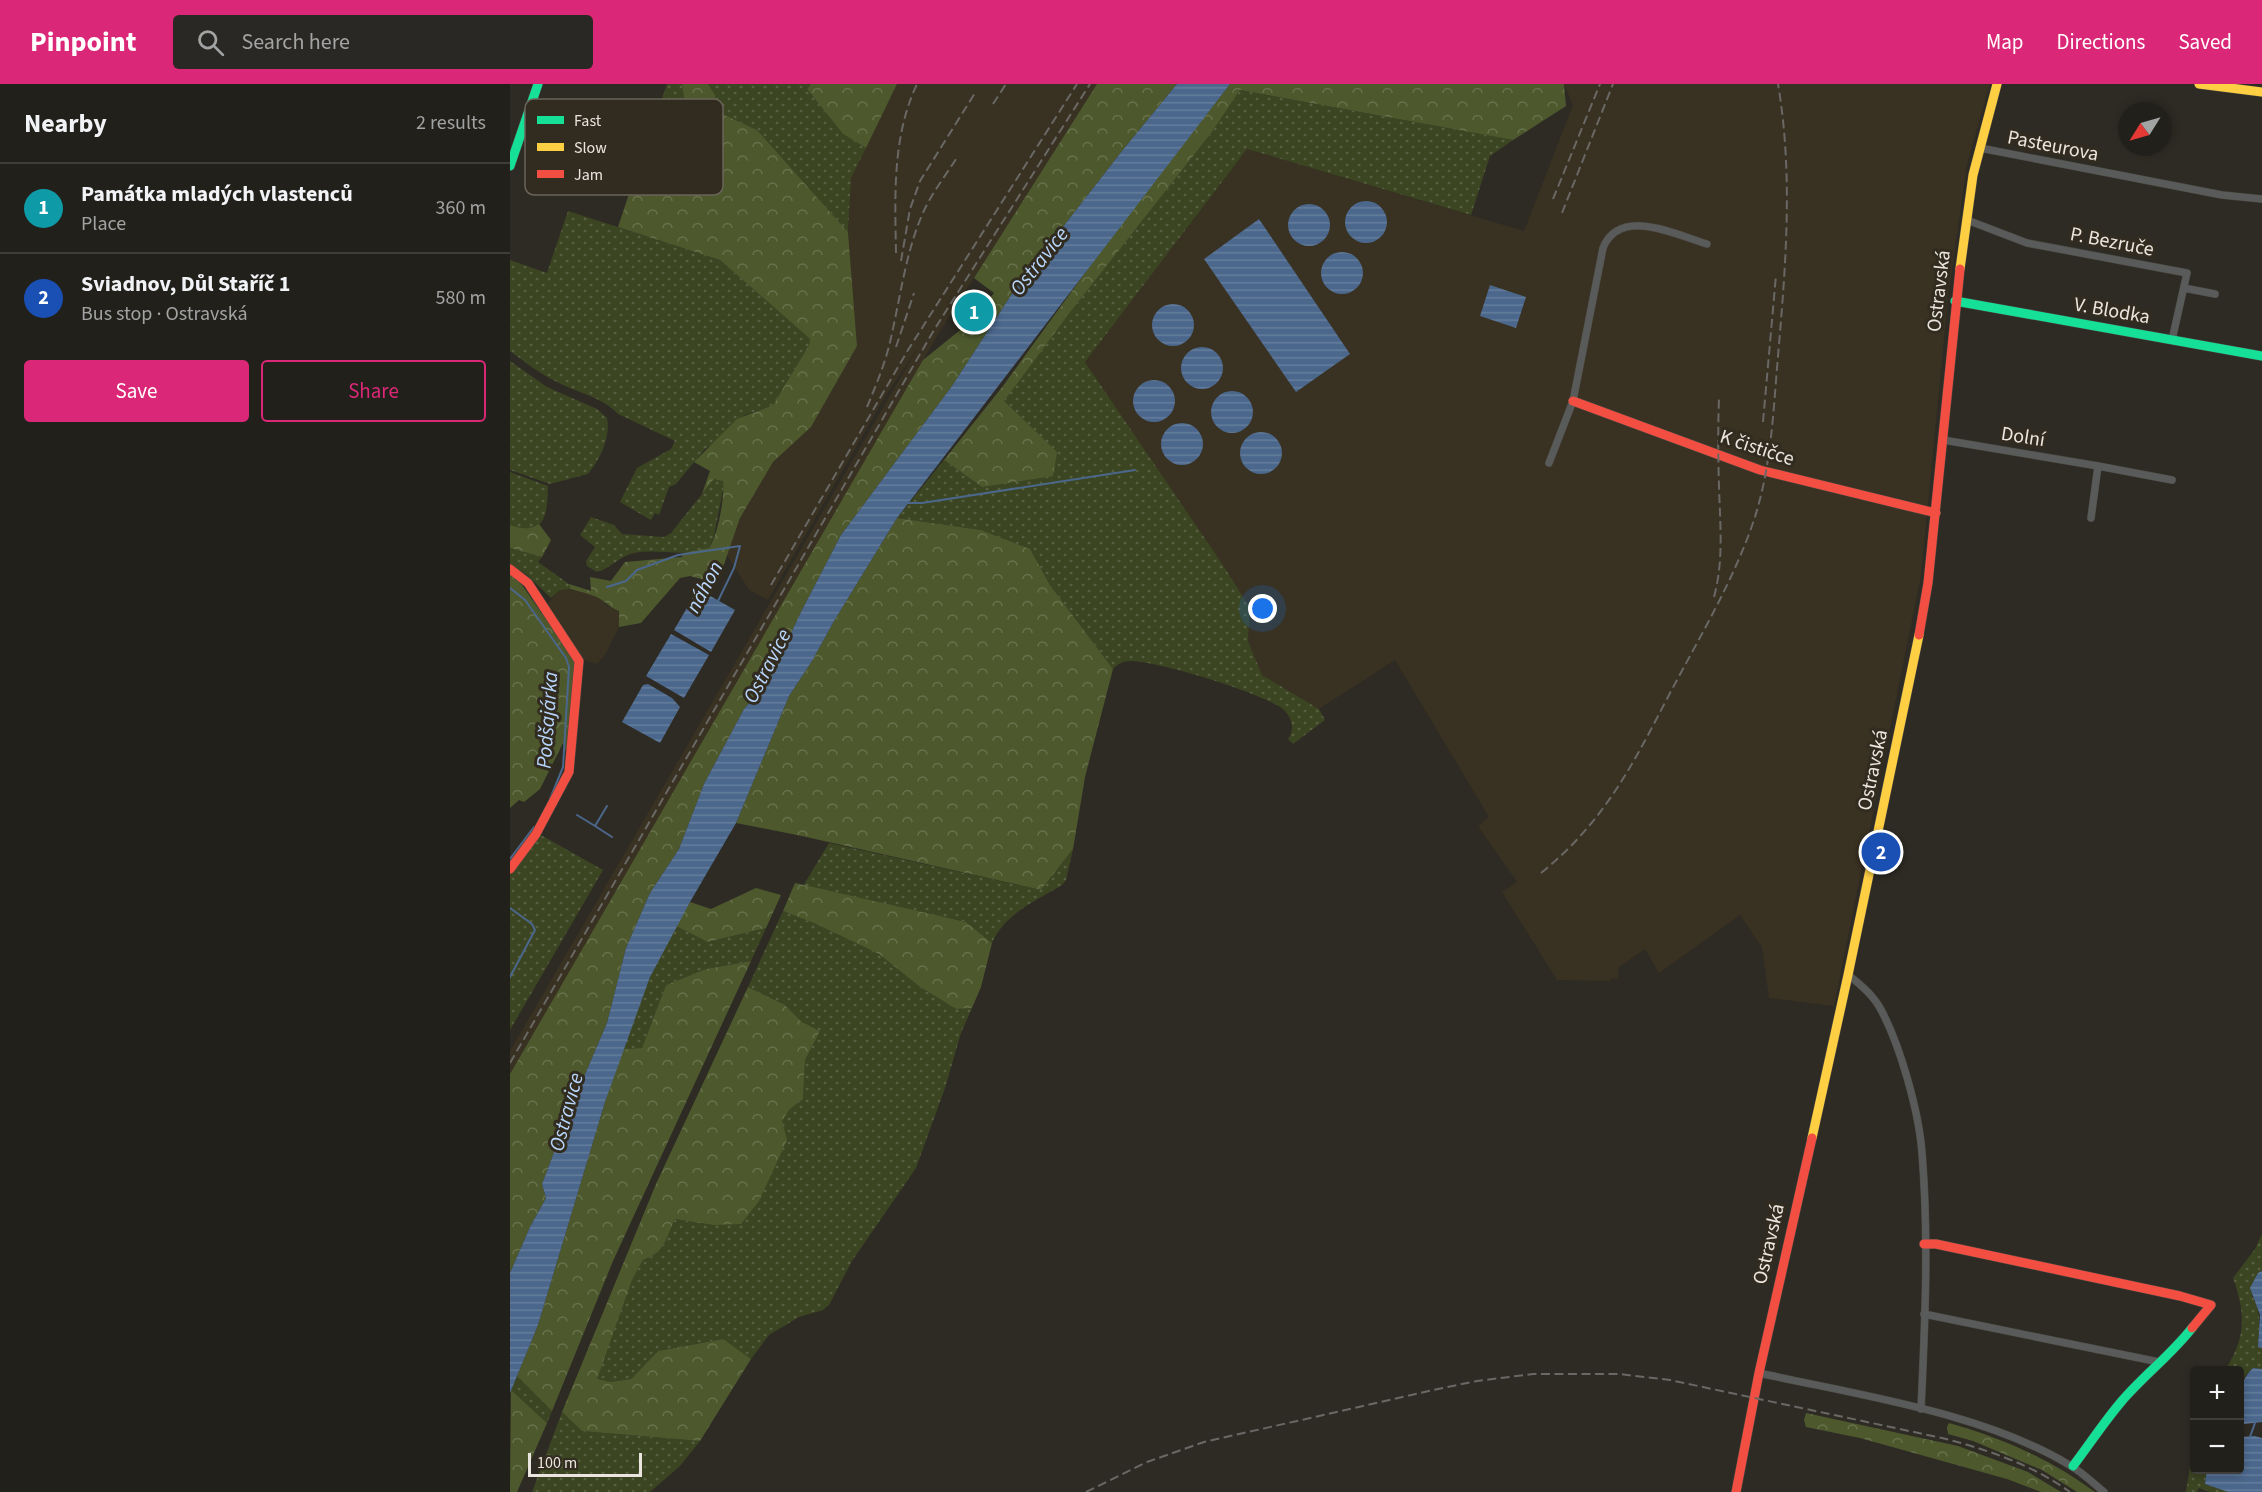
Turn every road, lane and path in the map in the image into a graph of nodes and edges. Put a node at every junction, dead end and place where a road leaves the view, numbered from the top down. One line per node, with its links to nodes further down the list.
1 (538, 84): 5 (street)
2 (1997, 84): 7 (street, Ostravská)
3 (2199, 84): 4 (street)
4 (2262, 92)
5 (533, 99)
6 (525, 122): 8 (street)
7 (1980, 148): 9 (street, Pasteurova); 10 (street, Ostravská)
8 (510, 166)
9 (2262, 199)
10 (1966, 220): 12 (street, P. Bezruče); 14 (street, Ostravská)
11 (1707, 244): 17 (street)
12 (2184, 288): 13 (street); 15 (street)
13 (2215, 294)
14 (1955, 301): 15 (street, V. Blodka); 18 (street, Ostravská)
15 (2172, 340): 16 (street, V. Blodka)
16 (2262, 356)
17 (1573, 401): 19 (street); 22 (street, K čističce)
18 (1943, 440): 20 (street, Dolní); 22 (street, Ostravská)
19 (1549, 463)
20 (2098, 466): 21 (street, Dolní); 23 (street)
21 (2172, 480)
22 (1936, 513): 26 (street, Ostravská)
23 (2091, 518)
24 (510, 569): 25 (street)
25 (510, 869)
26 (1848, 975): 27 (street); 30 (street, Ostravská)
27 (1924, 1244): 28 (street); 29 (street)
28 (1924, 1314): 29 (street); 31 (street)
29 (2159, 1362): 32 (street)
30 (1759, 1373): 31 (street); 33 (street, Ostravská)
31 (1921, 1410): 32 (street)
32 (2073, 1467): 34 (street)
33 (1736, 1492)
34 (2104, 1492)

